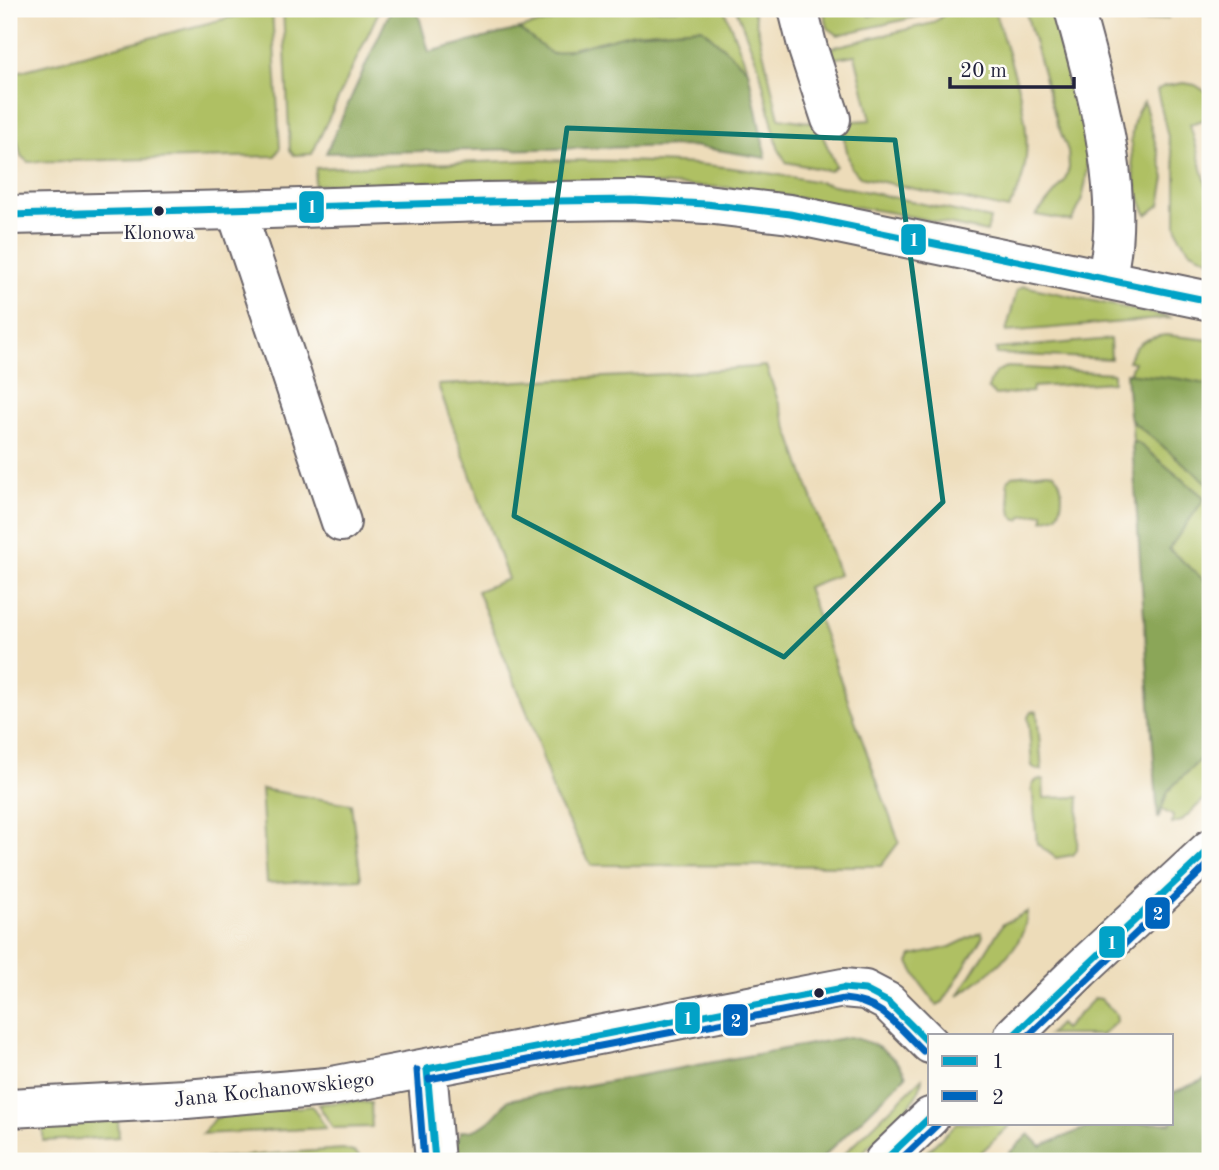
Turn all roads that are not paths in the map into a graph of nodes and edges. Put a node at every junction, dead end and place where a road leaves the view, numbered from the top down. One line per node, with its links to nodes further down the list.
1 (798, 9): 3 (street)
2 (1074, 9): 6 (street)
3 (831, 119)
4 (236, 210): 5 (street); 6 (street); 8 (street)
5 (9, 215)
6 (1106, 279): 7 (street)
7 (1210, 301)
8 (341, 522)
9 (1210, 849): 10 (street)
10 (1015, 1034)
11 (928, 1042): 12 (street, Jana Kochanowskiego)
12 (427, 1069): 13 (street, Jana Kochanowskiego); 15 (street)
13 (9, 1108)
14 (928, 1120): 16 (street)
15 (435, 1161)
16 (884, 1161)

